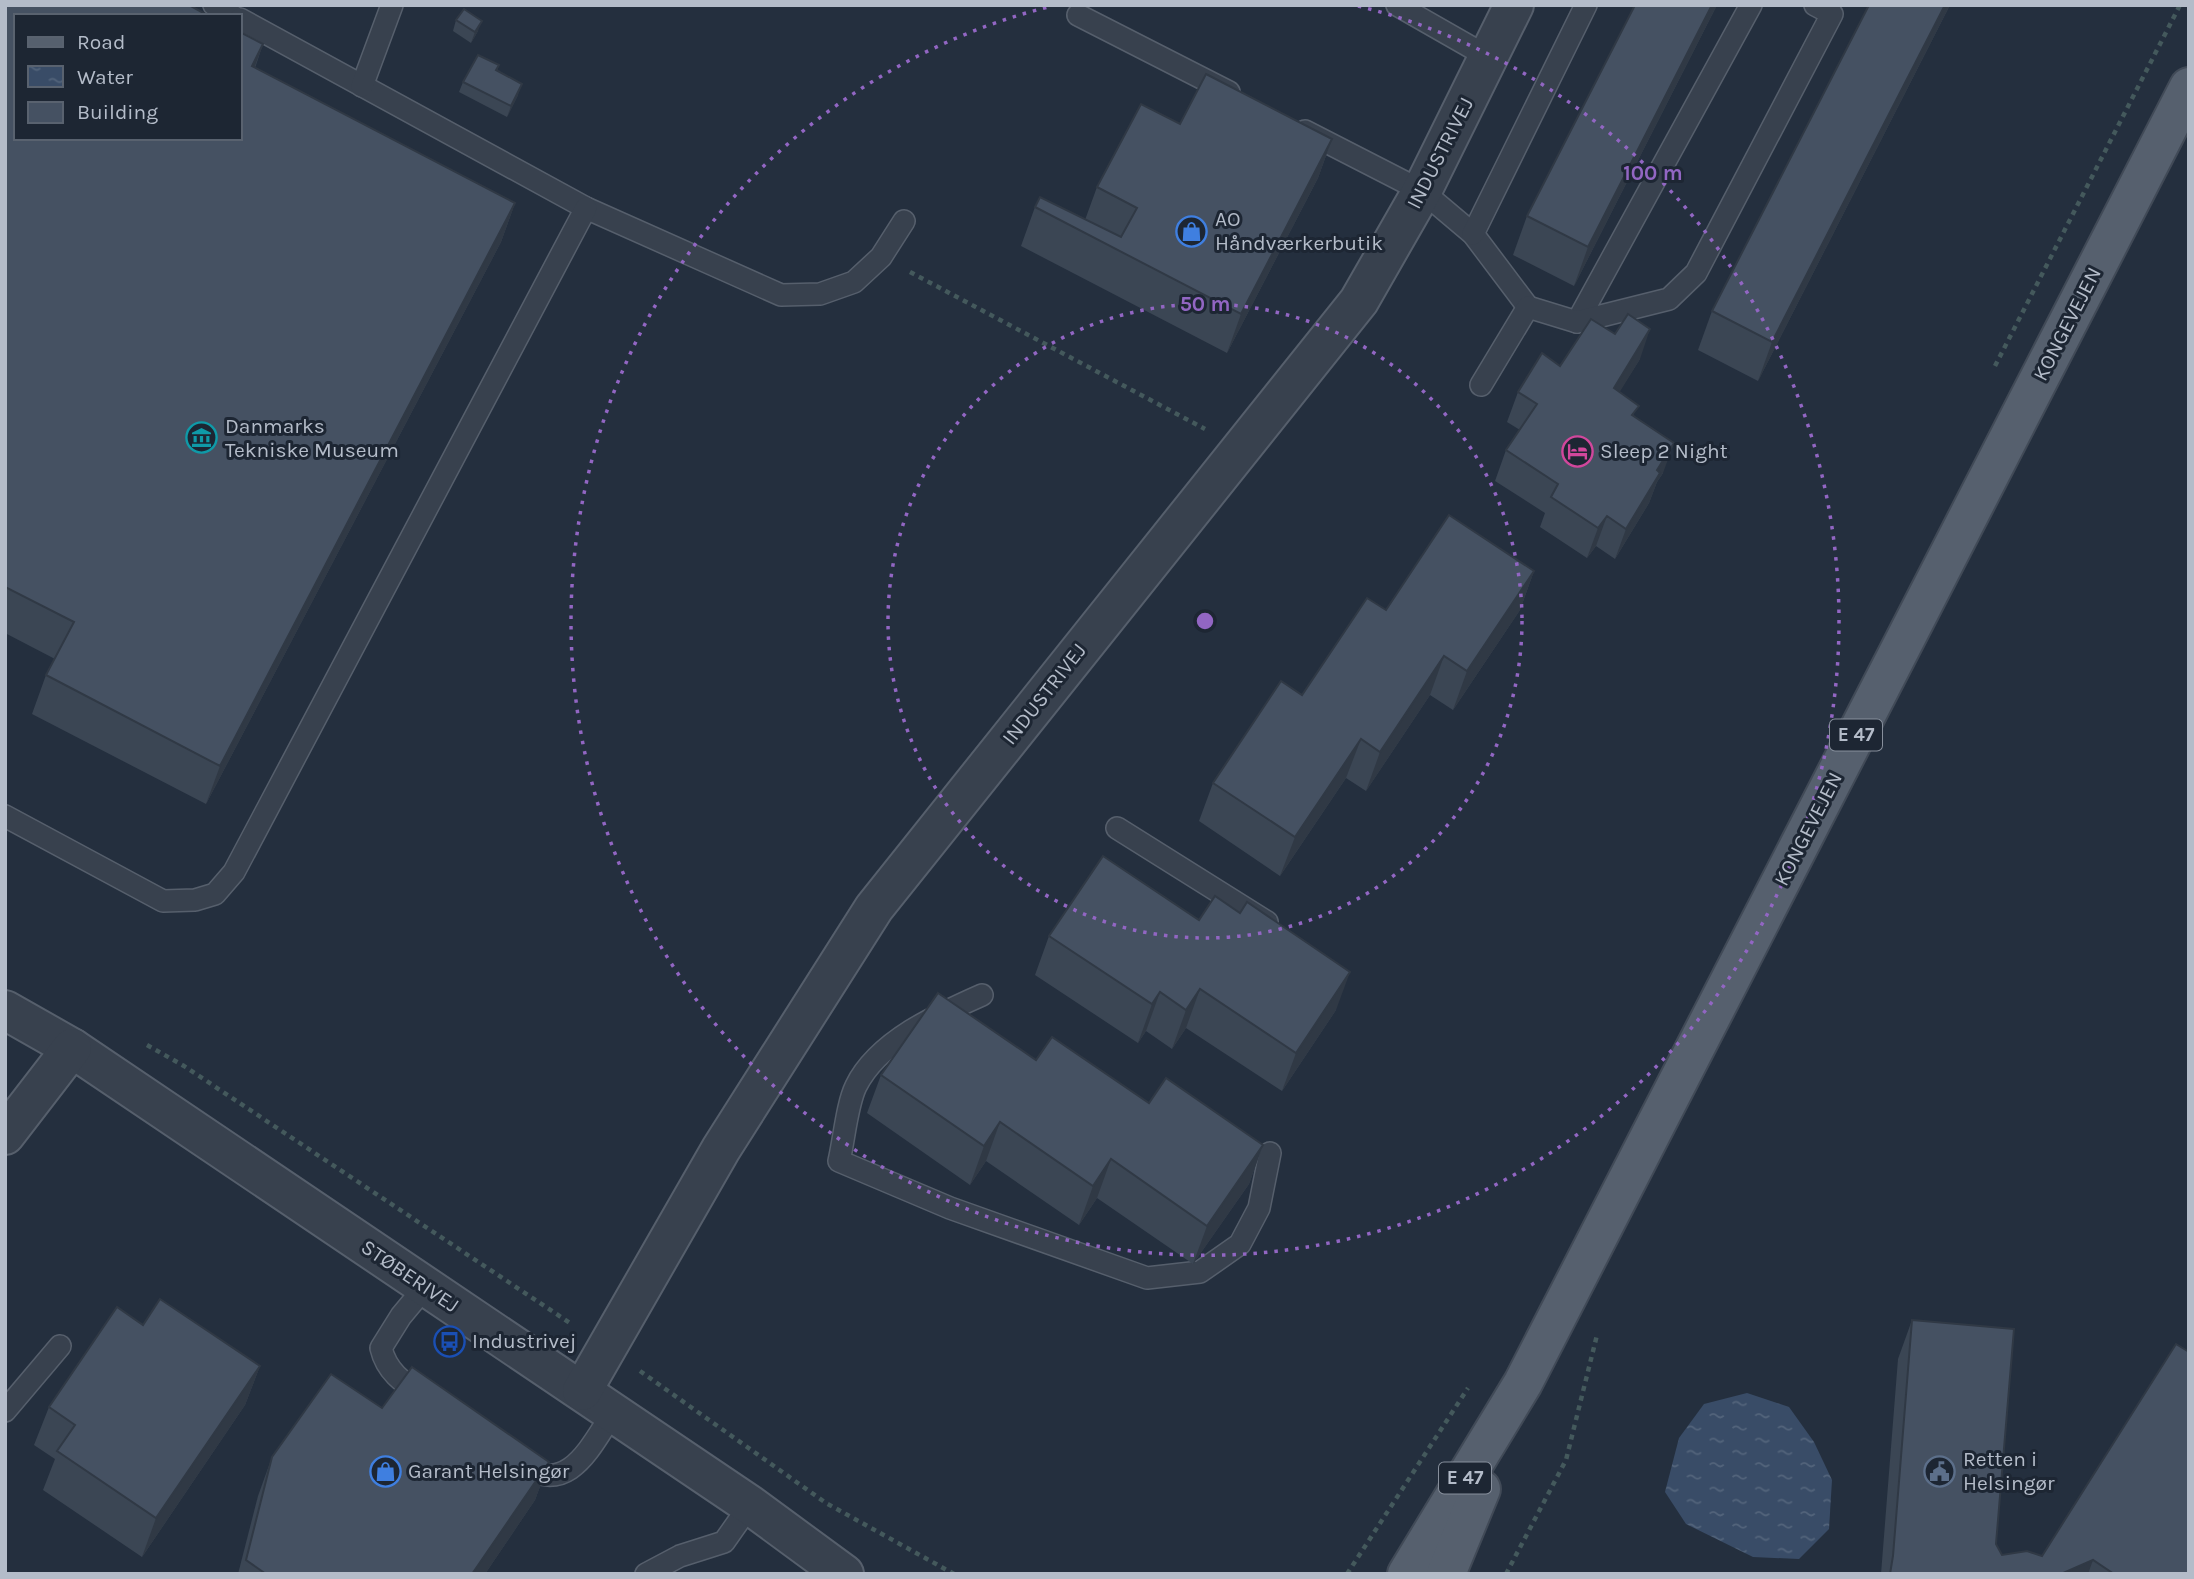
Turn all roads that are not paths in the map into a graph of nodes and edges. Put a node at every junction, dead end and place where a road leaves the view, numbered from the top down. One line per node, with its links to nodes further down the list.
1 (214, 5): 8 (lane)
2 (392, 5): 12 (lane)
3 (1397, 5): 11 (lane)
4 (1514, 5): 11 (street, INDUSTRIVEJ)
5 (1586, 5): 19 (lane)
6 (1751, 5): 21 (lane)
7 (1829, 8): 21 (lane)
8 (230, 14)
9 (1078, 15): 14 (lane)
10 (242, 20): 12 (lane)
11 (1488, 57): 16 (street, INDUSTRIVEJ)
12 (362, 86): 17 (lane)
13 (2189, 87): 33 (main road, KONGEVEJEN / E 47)
14 (1251, 103)
15 (1287, 122): 16 (lane)
16 (1422, 191): 19 (lane); 34 (street, INDUSTRIVEJ)
17 (586, 208): 18 (lane); 23 (lane)
18 (904, 221)
19 (1473, 234): 20 (lane)
20 (1528, 307): 21 (lane); 22 (lane)
21 (1577, 322)
22 (1481, 385)
23 (5, 816)
24 (1117, 828): 25 (lane)
25 (1282, 931)
26 (982, 995): 30 (lane)
27 (5, 1010): 28 (street, STØBERIVEJ)
28 (72, 1048): 29 (street); 31 (street, STØBERIVEJ)
29 (5, 1135)
30 (1270, 1153)
31 (426, 1286): 34 (street, STØBERIVEJ); 35 (lane)
32 (60, 1346): 36 (lane)
33 (1524, 1383): 42 (main road, KONGEVEJEN / E 47); 43 (main road, KONGEVEJEN / E 47)
34 (582, 1391): 37 (street, STØBERIVEJ)
35 (442, 1409)
36 (5, 1411)
37 (614, 1413): 38 (lane); 39 (street, STØBERIVEJ)
38 (498, 1449)
39 (750, 1505): 40 (lane); 41 (street, STØBERIVEJ)
40 (646, 1574)
41 (844, 1574)
42 (1407, 1574)
43 (1446, 1574)

